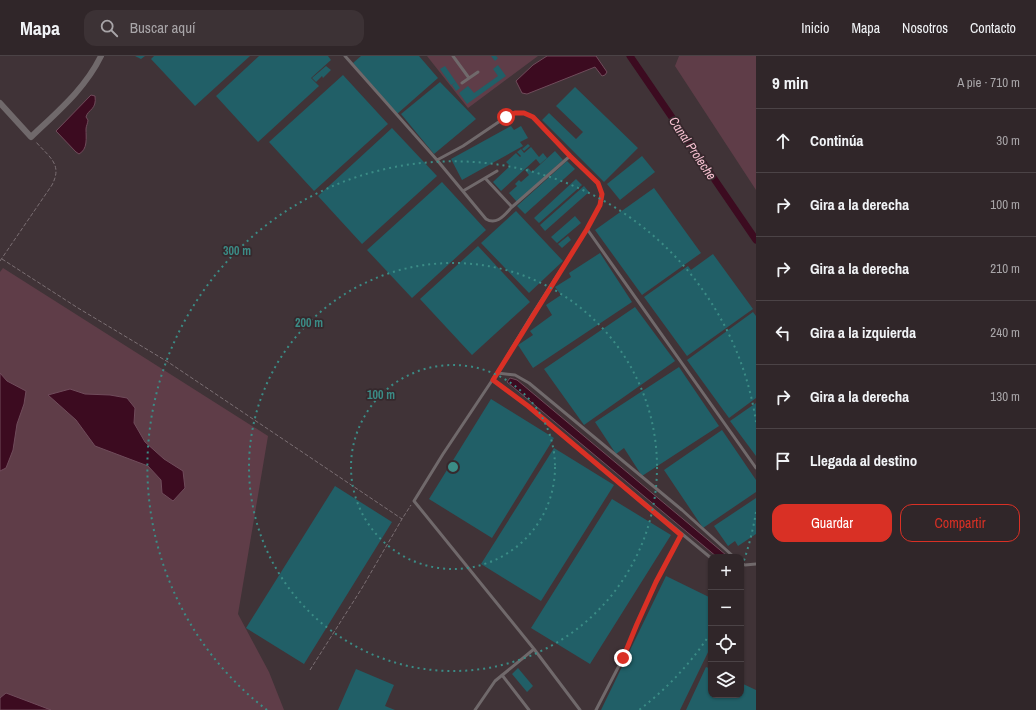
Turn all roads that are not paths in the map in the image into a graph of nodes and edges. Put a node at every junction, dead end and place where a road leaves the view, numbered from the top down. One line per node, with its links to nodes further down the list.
1 (101, 56): 7 (street)
2 (345, 56): 9 (lane)
3 (453, 56): 5 (lane)
4 (478, 72): 5 (lane)
5 (469, 78): 6 (lane)
6 (462, 83)
7 (0, 103)
8 (570, 156): 9 (lane); 13 (lane); 14 (lane)
9 (437, 160): 12 (lane)
10 (497, 171): 11 (lane)
11 (485, 178): 12 (lane); 13 (lane)
12 (463, 191): 13 (lane)
13 (512, 208)
14 (587, 229): 15 (lane); 17 (lane)
15 (497, 373): 16 (lane); 19 (lane)
16 (493, 380): 18 (lane); 23 (lane)
17 (756, 468)
18 (681, 535): 20 (lane); 28 (lane)
19 (731, 554)
20 (708, 556)
21 (744, 564): 22 (lane)
22 (756, 564)
23 (534, 649): 24 (lane); 27 (lane)
24 (502, 675): 25 (lane); 26 (lane)
25 (475, 710)
26 (529, 710)
27 (580, 710)
28 (596, 710)

